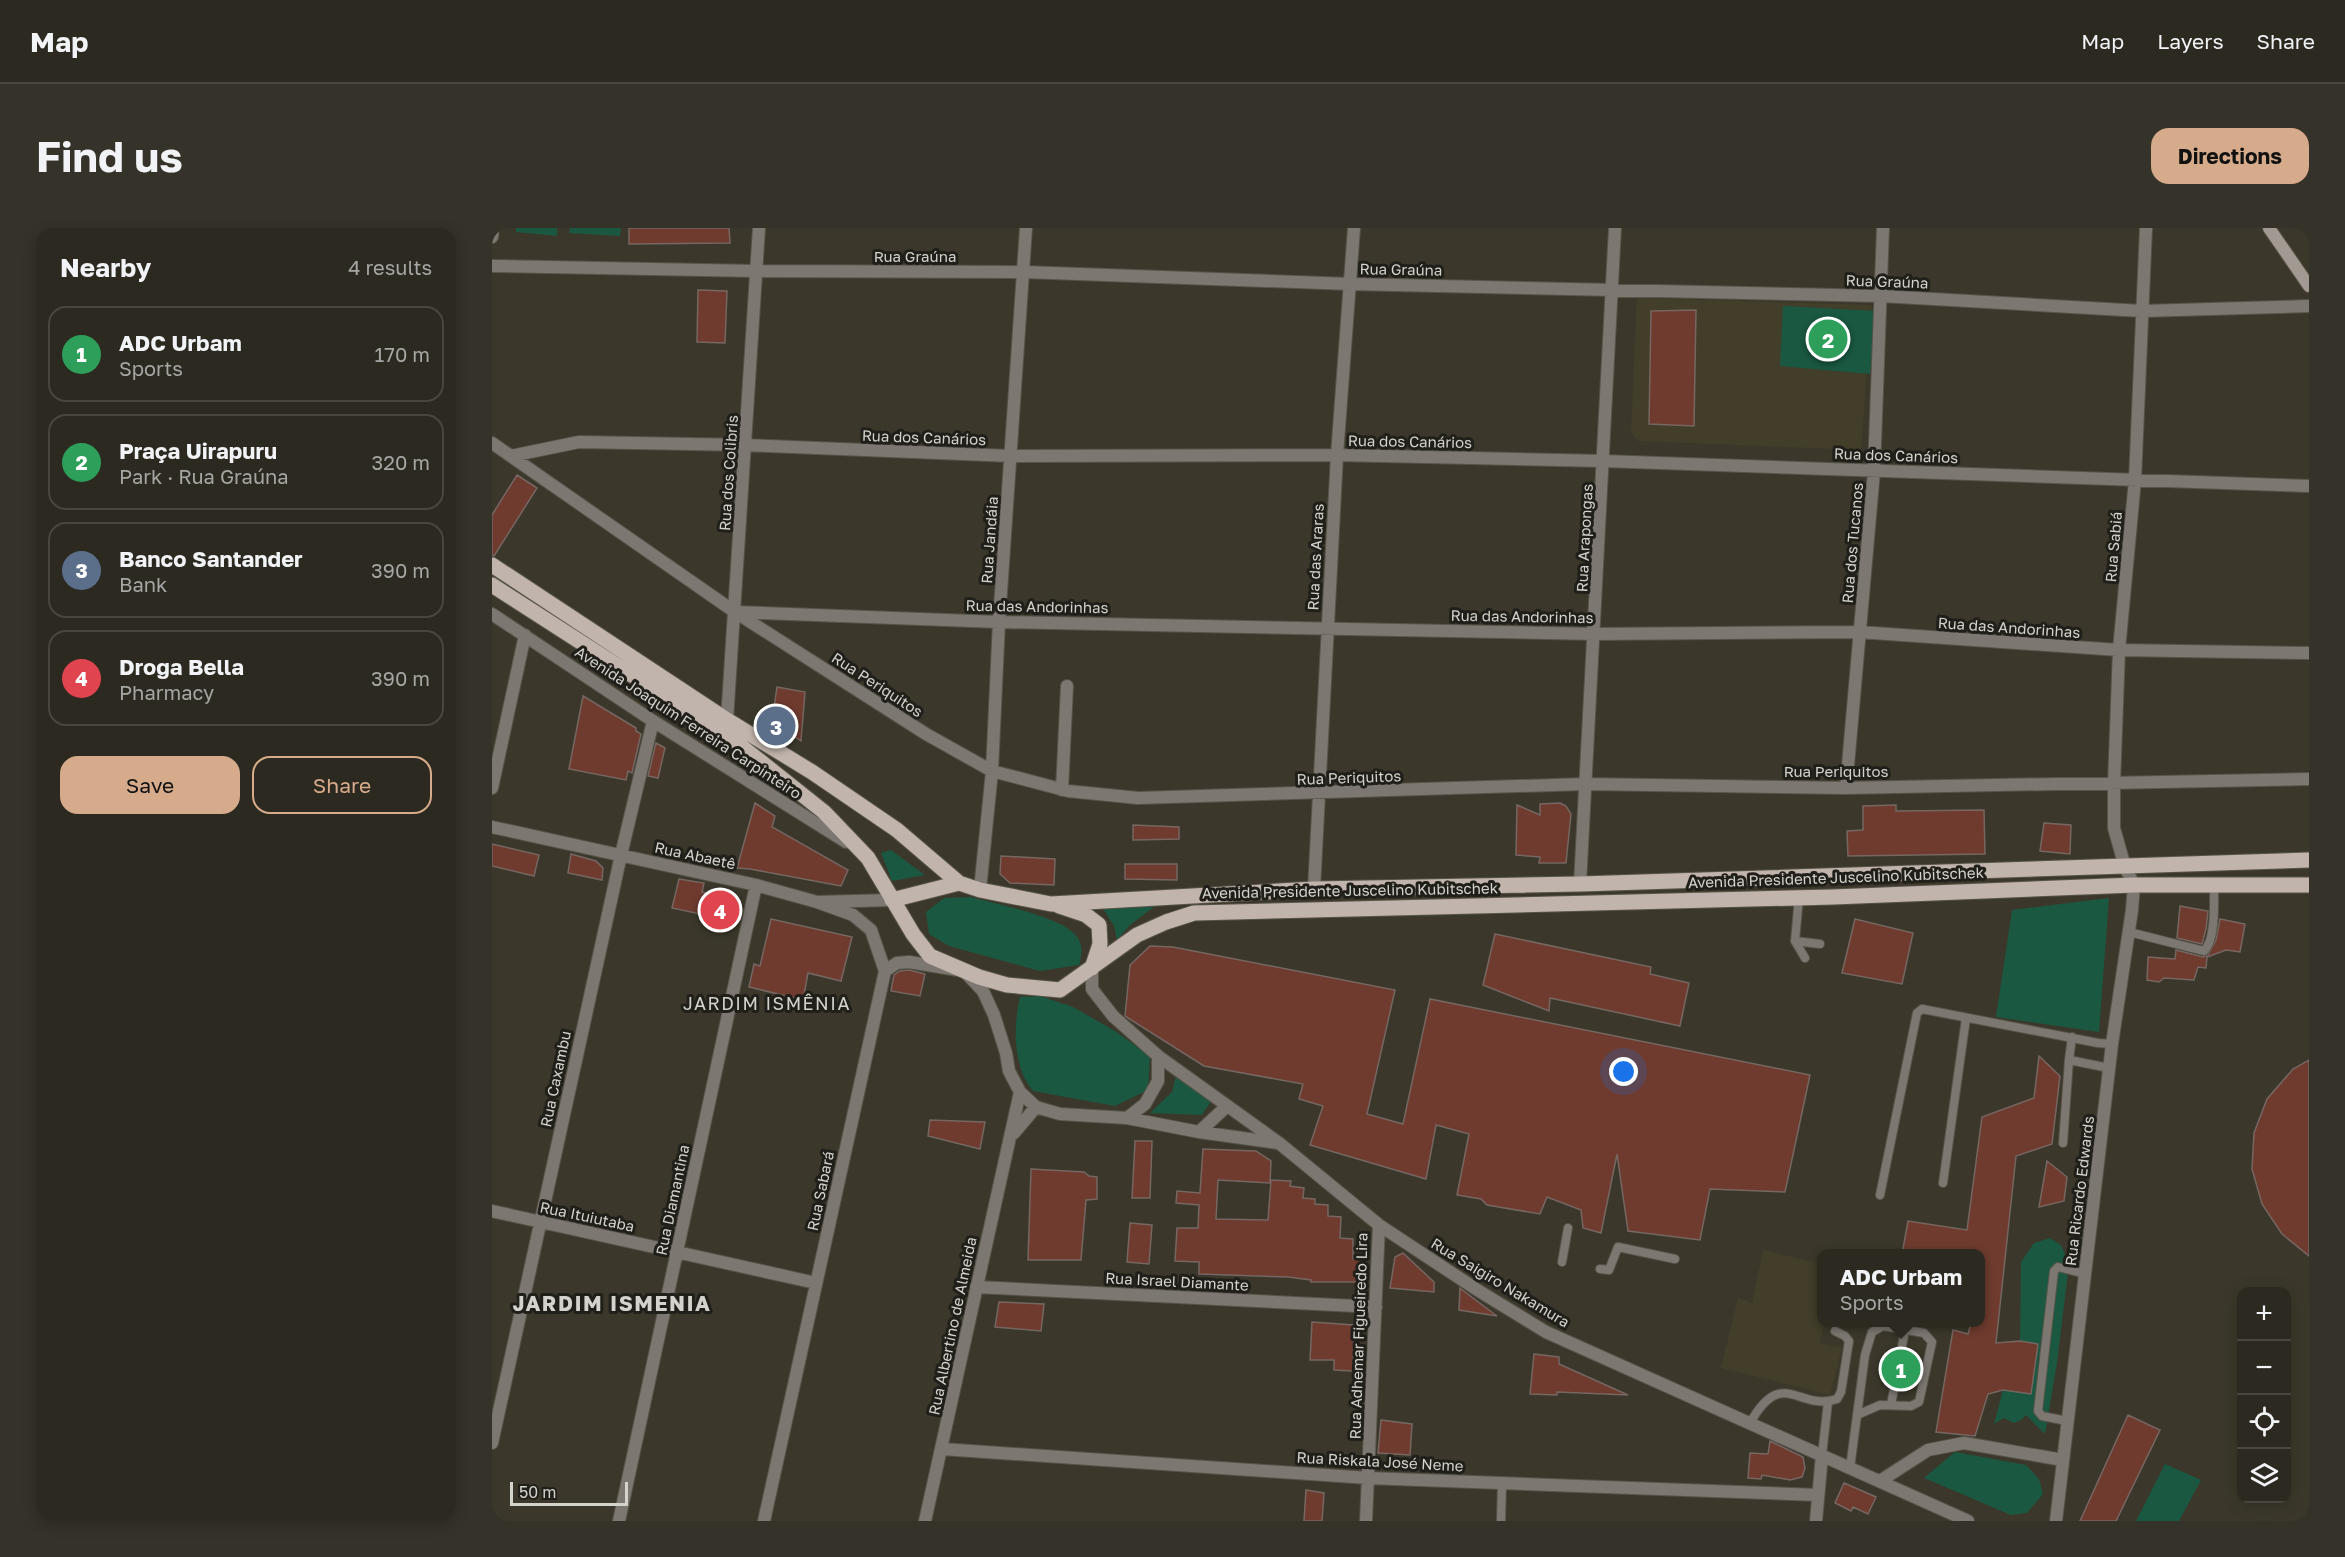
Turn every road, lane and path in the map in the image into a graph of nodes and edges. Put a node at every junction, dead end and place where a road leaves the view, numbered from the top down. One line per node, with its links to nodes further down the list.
1 (493, 228): 9 (street)
2 (759, 228): 11 (street, Rua dos Colibris)
3 (1026, 228): 12 (street, Rua Jandáia)
4 (1354, 228): 13 (street, Rua das Araras)
5 (1615, 228): 15 (street, Rua Arapongas)
6 (1883, 228): 16 (street, Rua dos Tucanos)
7 (2146, 228): 18 (street, Rua Sabiá)
8 (2269, 228): 14 (main road)
9 (492, 237)
10 (492, 266): 11 (street, Rua Graúna)
11 (756, 272): 12 (street, Rua Graúna); 20 (street, Rua dos Colibris)
12 (1023, 272): 13 (street, Rua Graúna); 23 (street, Rua Jandáia)
13 (1350, 284): 15 (street, Rua Graúna); 21 (street, Rua das Araras)
14 (2309, 286)
15 (1612, 289): 16 (street, Rua Graúna); 24 (street, Rua Arapongas)
16 (1881, 296): 18 (street, Rua Graúna); 25 (street, Rua dos Tucanos)
17 (2309, 306): 18 (street, Rua Graúna)
18 (2142, 311): 26 (street, Rua Sabiá)
19 (492, 443): 22 (street, Rua Periquitos)
20 (745, 445): 22 (street, Rua dos Canários); 23 (street, Rua dos Canários); 30 (street, Rua dos Colibris)
21 (1337, 455): 23 (street, Rua dos Canários); 24 (street, Rua dos Canários); 33 (street, Rua das Araras)
22 (511, 456): 30 (street, Rua Periquitos)
23 (1011, 456): 32 (street, Rua Jandáia)
24 (1603, 461): 25 (street, Rua dos Canários); 35 (street, Rua Arapongas)
25 (1874, 471): 26 (street, Rua dos Canários); 34 (street, Rua dos Tucanos)
26 (2135, 480): 27 (street, Rua dos Canários); 37 (street, Rua Sabiá)
27 (2309, 486)
28 (492, 565): 40 (main road, Avenida Presidente Juscelino Kubitschek)
29 (492, 585): 52 (main road, Avenida Presidente Juscelino Kubitschek)
30 (735, 612): 32 (street, Rua das Andorinhas); 40 (street, Rua dos Colibris); 42 (street, Rua Periquitos)
31 (492, 614): 36 (street, Avenida Joaquim Ferreira Carpinteiro)
32 (999, 622): 33 (street, Rua das Andorinhas); 42 (street, Rua Jandáia)
33 (1327, 627): 35 (street, Rua das Andorinhas); 49 (street, Rua das Araras)
34 (1859, 632): 35 (street, Rua das Andorinhas); 37 (street, Rua das Andorinhas); 47 (street, Rua dos Tucanos)
35 (1595, 634): 44 (street, Rua Arapongas)
36 (525, 635): 41 (street, Avenida Joaquim Ferreira Carpinteiro); 46 (street)
37 (2119, 650): 38 (street, Rua das Andorinhas); 45 (street, Rua Sabiá)
38 (2309, 653)
39 (1067, 686): 48 (street)
40 (727, 720): 55 (main road, Avenida Presidente Juscelino Kubitschek)
41 (653, 722): 51 (street, Rua Caxambu); 52 (street, Avenida Joaquim Ferreira Carpinteiro)
42 (992, 771): 48 (street, Rua Periquitos); 62 (street, Rua Jandáia)
43 (2309, 779): 45 (street, Rua Periquitos)
44 (1585, 784): 47 (street, Rua Periquitos); 49 (street, Rua Periquitos); 56 (street, Rua Arapongas)
45 (2114, 784): 47 (street, Rua Periquitos); 54 (street, Rua Sabiá)
46 (492, 788)
47 (1846, 788)
48 (1062, 790): 49 (street, Rua Periquitos)
49 (1318, 794): 61 (street, Rua das Araras)
50 (492, 827): 51 (street, Rua Abaetê)
51 (621, 855): 57 (street, Rua Abaetê); 91 (street, Rua Caxambu)
52 (868, 858): 64 (main road, Avenida Presidente Juscelino Kubitschek)
53 (2309, 861): 54 (main road, Avenida Presidente Juscelino Kubitschek)
54 (2125, 867): 56 (main road, Avenida Presidente Juscelino Kubitschek); 58 (street)
55 (959, 884): 62 (main road, Avenida Presidente Juscelino Kubitschek); 64 (main road)
56 (1580, 884): 61 (main road, Avenida Presidente Juscelino Kubitschek)
57 (756, 885): 65 (street, Rua Abaetê); 94 (street, Rua Diamantina)
58 (2134, 885): 59 (main road, Avenida Presidente Juscelino Kubitschek); 63 (main road, Avenida Presidente Juscelino Kubitschek); 67 (street, Rua Ricardo Edwards)
59 (2214, 885): 60 (main road, Avenida Presidente Juscelino Kubitschek); 67 (lane)
60 (2309, 885)
61 (1314, 889): 66 (main road, Avenida Presidente Juscelino Kubitschek)
62 (980, 890): 66 (main road, Avenida Presidente Juscelino Kubitschek)
63 (1799, 897): 68 (lane); 71 (main road, Avenida Presidente Juscelino Kubitschek)
64 (892, 900): 65 (street, Rua Abaetê); 73 (main road, Avenida Presidente Juscelino Kubitschek)
65 (817, 902): 72 (street)
66 (1051, 904): 71 (main road)
67 (2129, 932): 76 (street, Rua Ricardo Edwards)
68 (1795, 941): 69 (lane); 70 (lane)
69 (1820, 944)
70 (1805, 958)
71 (1092, 968): 73 (main road, Avenida Presidente Juscelino Kubitschek); 77 (street, Rua Saigiro Nakamura)
72 (885, 970): 73 (street); 99 (street, Rua Sabará)
73 (964, 972): 80 (street)
74 (1966, 1018): 75 (lane); 88 (lane); 89 (lane)
75 (2072, 1037): 76 (lane); 78 (lane)
76 (2112, 1044): 79 (street, Rua Ricardo Edwards)
77 (1158, 1056): 81 (street, Rua Saigiro Nakamura); 83 (street)
78 (2069, 1060): 79 (lane); 87 (lane)
79 (2109, 1068): 98 (street, Rua Ricardo Edwards)
80 (1020, 1092): 82 (street); 85 (street, Rua Albertino de Almeida)
81 (1227, 1106): 84 (street); 86 (street, Rua Saigiro Nakamura)
82 (1036, 1107): 83 (street); 85 (street, Rua Albertino de Almeida)
83 (1127, 1118): 84 (street)
84 (1200, 1132): 86 (street)
85 (1012, 1137): 100 (street, Rua Albertino de Almeida)
86 (1279, 1143): 92 (street, Rua Saigiro Nakamura)
87 (2063, 1143)
88 (1943, 1183)
89 (1880, 1196)
90 (492, 1211): 91 (street, Rua Ituiutaba)
91 (540, 1222): 94 (street, Rua Ituiutaba); 111 (street, Rua Caxambu)
92 (1379, 1225): 101 (street, Rua Adhemar Figueiredo Lira); 110 (street, Rua Saigiro Nakamura)
93 (1568, 1228): 96 (lane)
94 (678, 1251): 99 (street, Rua Ituiutaba); 120 (street, Rua Diamantina)
95 (1675, 1259): 97 (lane)
96 (1562, 1262)
97 (1600, 1269)
98 (2085, 1274): 109 (street, Rua Ricardo Edwards); 109 (lane)
99 (816, 1283): 121 (street, Rua Sabará)
100 (976, 1287): 101 (street, Rua Israel Diamante); 112 (street, Rua Albertino de Almeida)
101 (1376, 1307): 116 (street, Rua Adhemar Figueiredo Lira)
102 (1881, 1327): 108 (lane)
103 (1888, 1327): 104 (lane)
104 (1905, 1330): 107 (lane); 107 (lane)
105 (1835, 1331): 106 (lane)
106 (1828, 1402): 110 (lane); 113 (lane)
107 (1891, 1405): 108 (lane)
108 (1857, 1415): 115 (lane)
109 (2067, 1420): 114 (street, Rua Ricardo Edwards)
110 (1750, 1423): 113 (street, Rua Saigiro Nakamura)
111 (492, 1443)
112 (942, 1449): 116 (street, Rua Riskala José Neme); 122 (street, Rua Albertino de Almeida)
113 (1822, 1455): 115 (street, Rua Saigiro Nakamura); 119 (street)
114 (2063, 1460): 117 (street); 127 (street, Rua Ricardo Edwards)
115 (1850, 1468): 117 (street, Rua Saigiro Nakamura)
116 (1368, 1478): 118 (street, Rua Riskala José Neme); 123 (street, Rua Adhemar Figueiredo Lira)
117 (1880, 1481): 126 (street, Rua Saigiro Nakamura)
118 (1502, 1483): 119 (street, Rua Riskala José Neme); 124 (lane)
119 (1818, 1495): 125 (street)
120 (620, 1521)
121 (764, 1521)
122 (925, 1521)
123 (1366, 1521)
124 (1501, 1521)
125 (1816, 1521)
126 (1968, 1521)
127 (2056, 1521)

